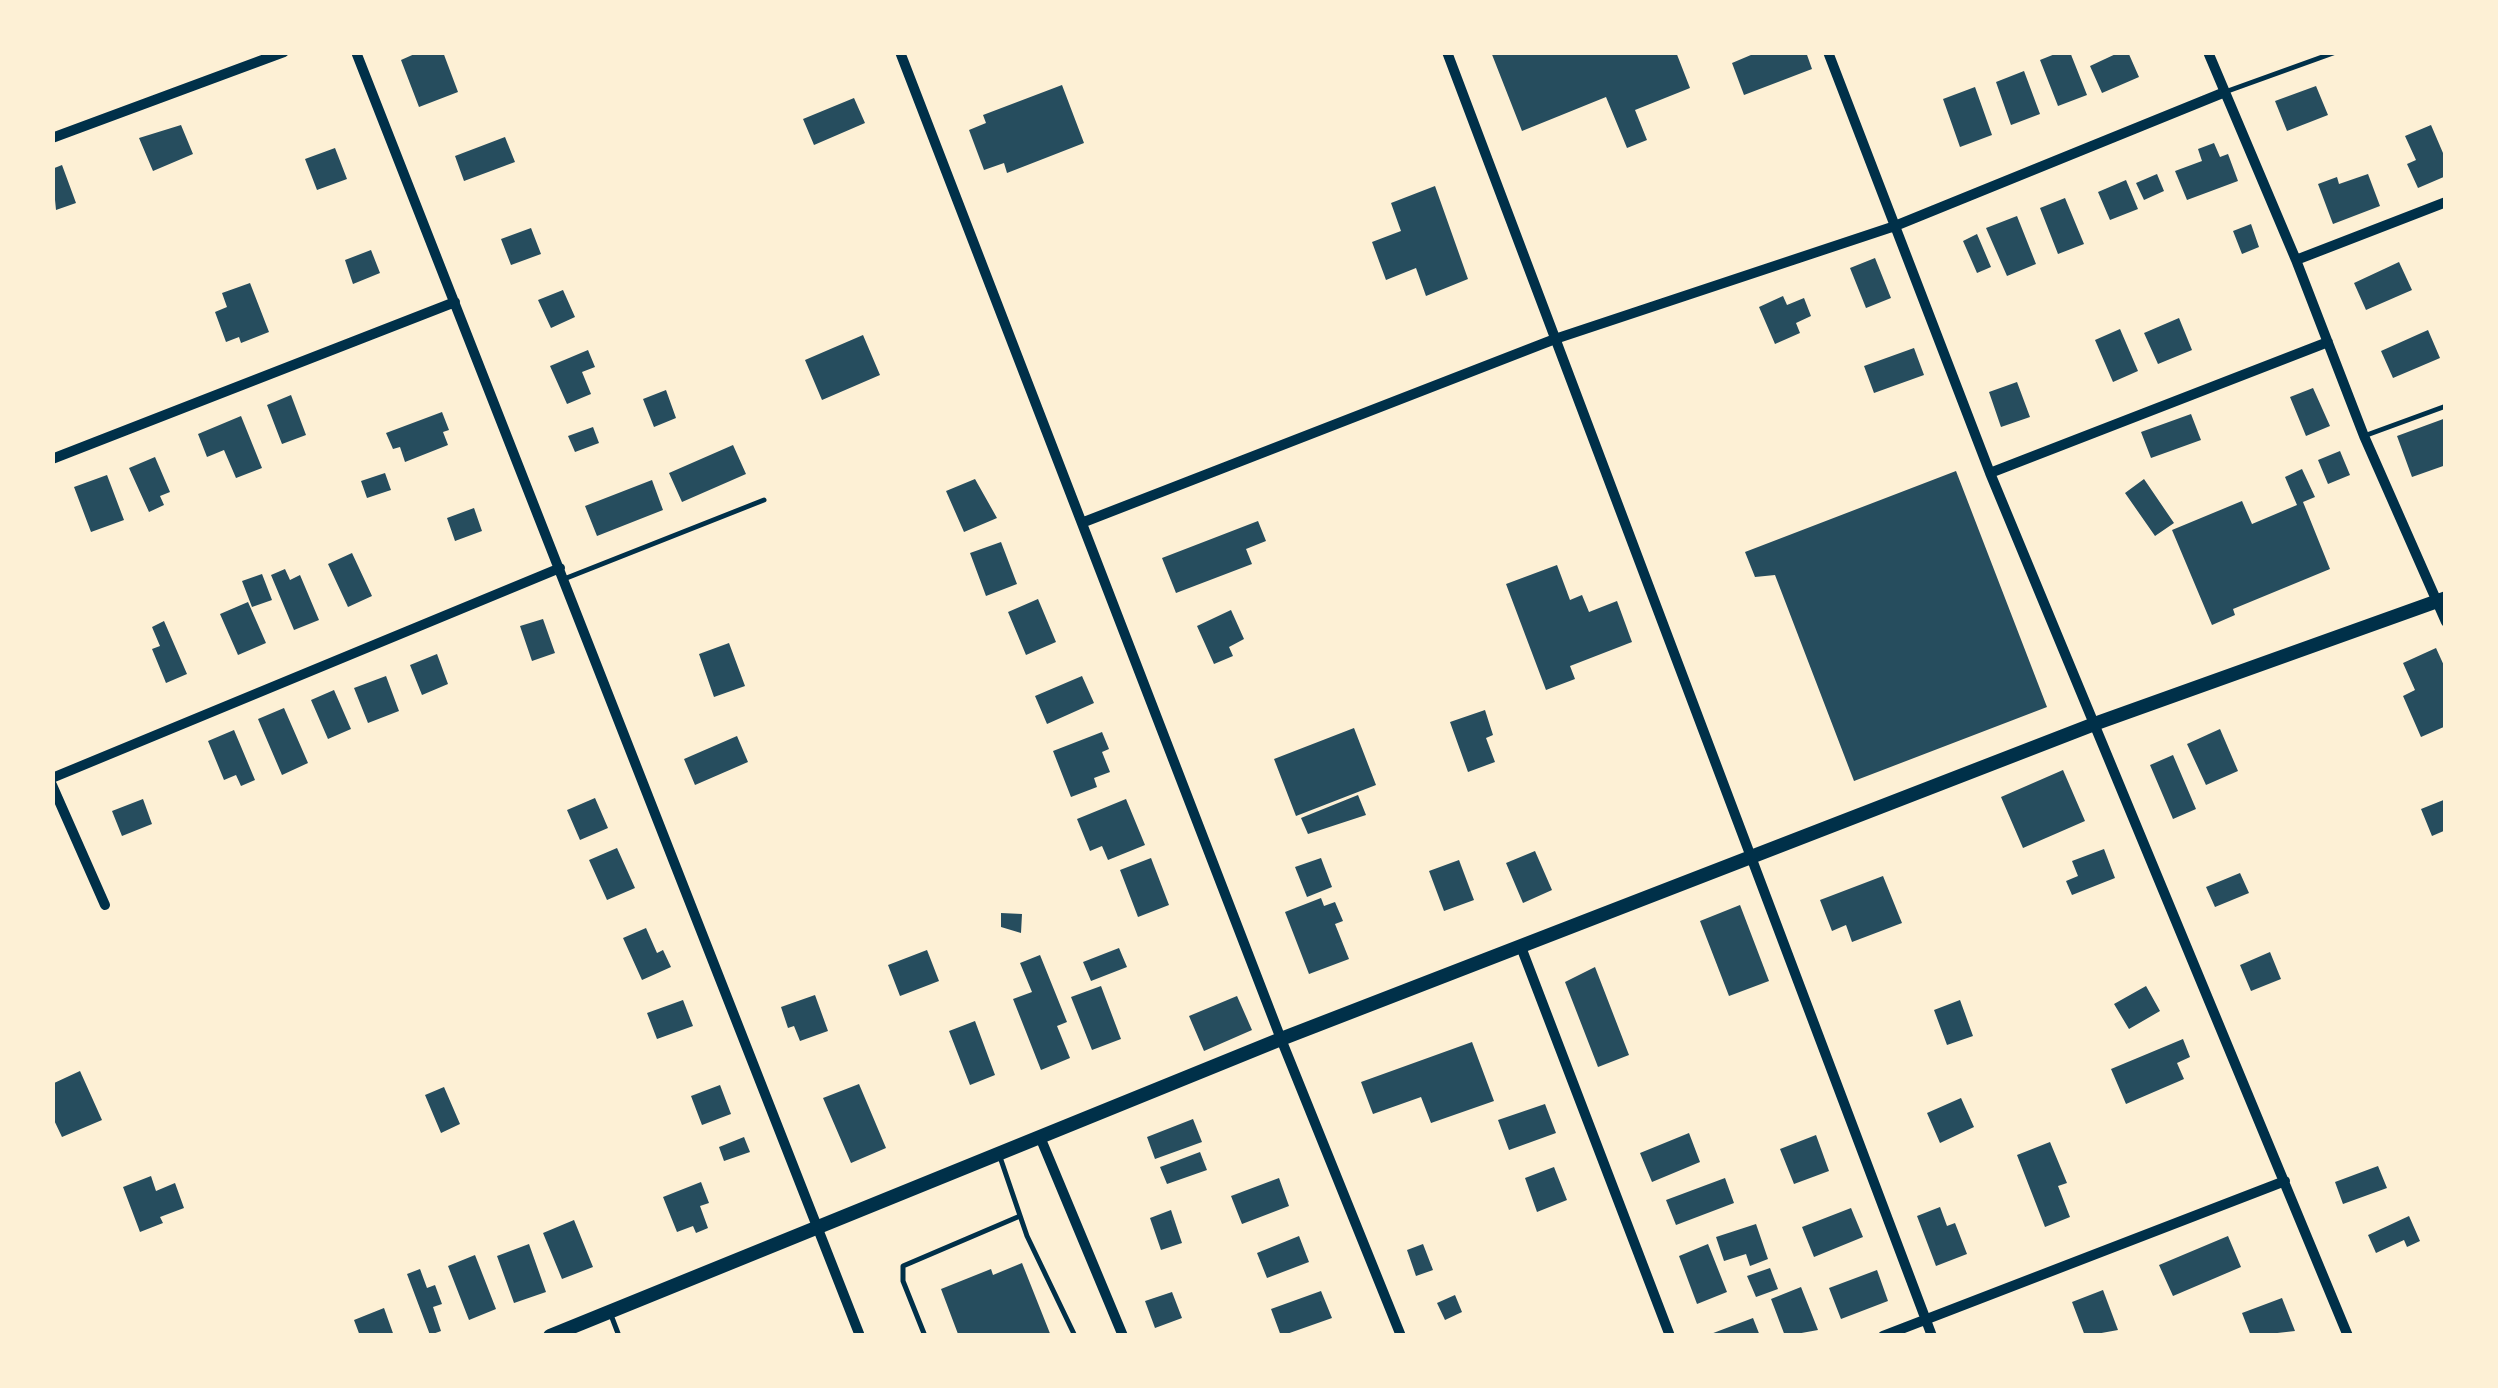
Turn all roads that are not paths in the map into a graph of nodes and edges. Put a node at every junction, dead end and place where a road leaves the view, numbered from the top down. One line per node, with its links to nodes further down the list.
1 (284, 52): 9 (street)
2 (356, 52): 13 (street)
3 (900, 52): 21 (street)
4 (1447, 52): 14 (street)
5 (1828, 52): 11 (street)
6 (2208, 52): 8 (street)
7 (2336, 52): 8 (lane)
8 (2225, 92): 11 (street); 12 (street)
9 (52, 138)
10 (2446, 202): 12 (street)
11 (1894, 226): 14 (street); 19 (street)
12 (2296, 260): 15 (street)
13 (456, 302): 18 (street); 22 (street)
14 (1555, 339): 21 (street); 27 (street)
15 (2328, 342): 17 (street); 19 (street)
16 (2446, 406): 17 (lane)
17 (2364, 436): 23 (street)
18 (52, 459)
19 (1990, 473): 25 (street)
20 (764, 500): 22 (lane)
21 (1084, 522): 30 (street)
22 (562, 574): 26 (street); 35 (street)
23 (2441, 600): 24 (street); 25 (main road)
24 (2446, 622)
25 (2097, 723): 27 (main road); 33 (street)
26 (52, 782): 28 (street)
27 (1751, 857): 29 (main road); 37 (street)
28 (106, 905)
29 (1521, 947): 30 (main road); 45 (street)
30 (1281, 1040): 31 (main road); 44 (street)
31 (1040, 1137): 32 (main road); 43 (street)
32 (999, 1154): 34 (lane); 35 (main road)
33 (2285, 1181): 37 (street); 48 (street)
34 (1020, 1216): 41 (lane); 42 (lane)
35 (819, 1229): 36 (main road); 40 (street)
36 (610, 1312): 38 (main road); 39 (lane)
37 (1926, 1319): 46 (street); 47 (street)
38 (550, 1336)
39 (619, 1336)
40 (860, 1336)
41 (925, 1336)
42 (1075, 1336)
43 (1122, 1336)
44 (1402, 1336)
45 (1670, 1336)
46 (1883, 1336)
47 (1932, 1336)
48 (2348, 1336)

